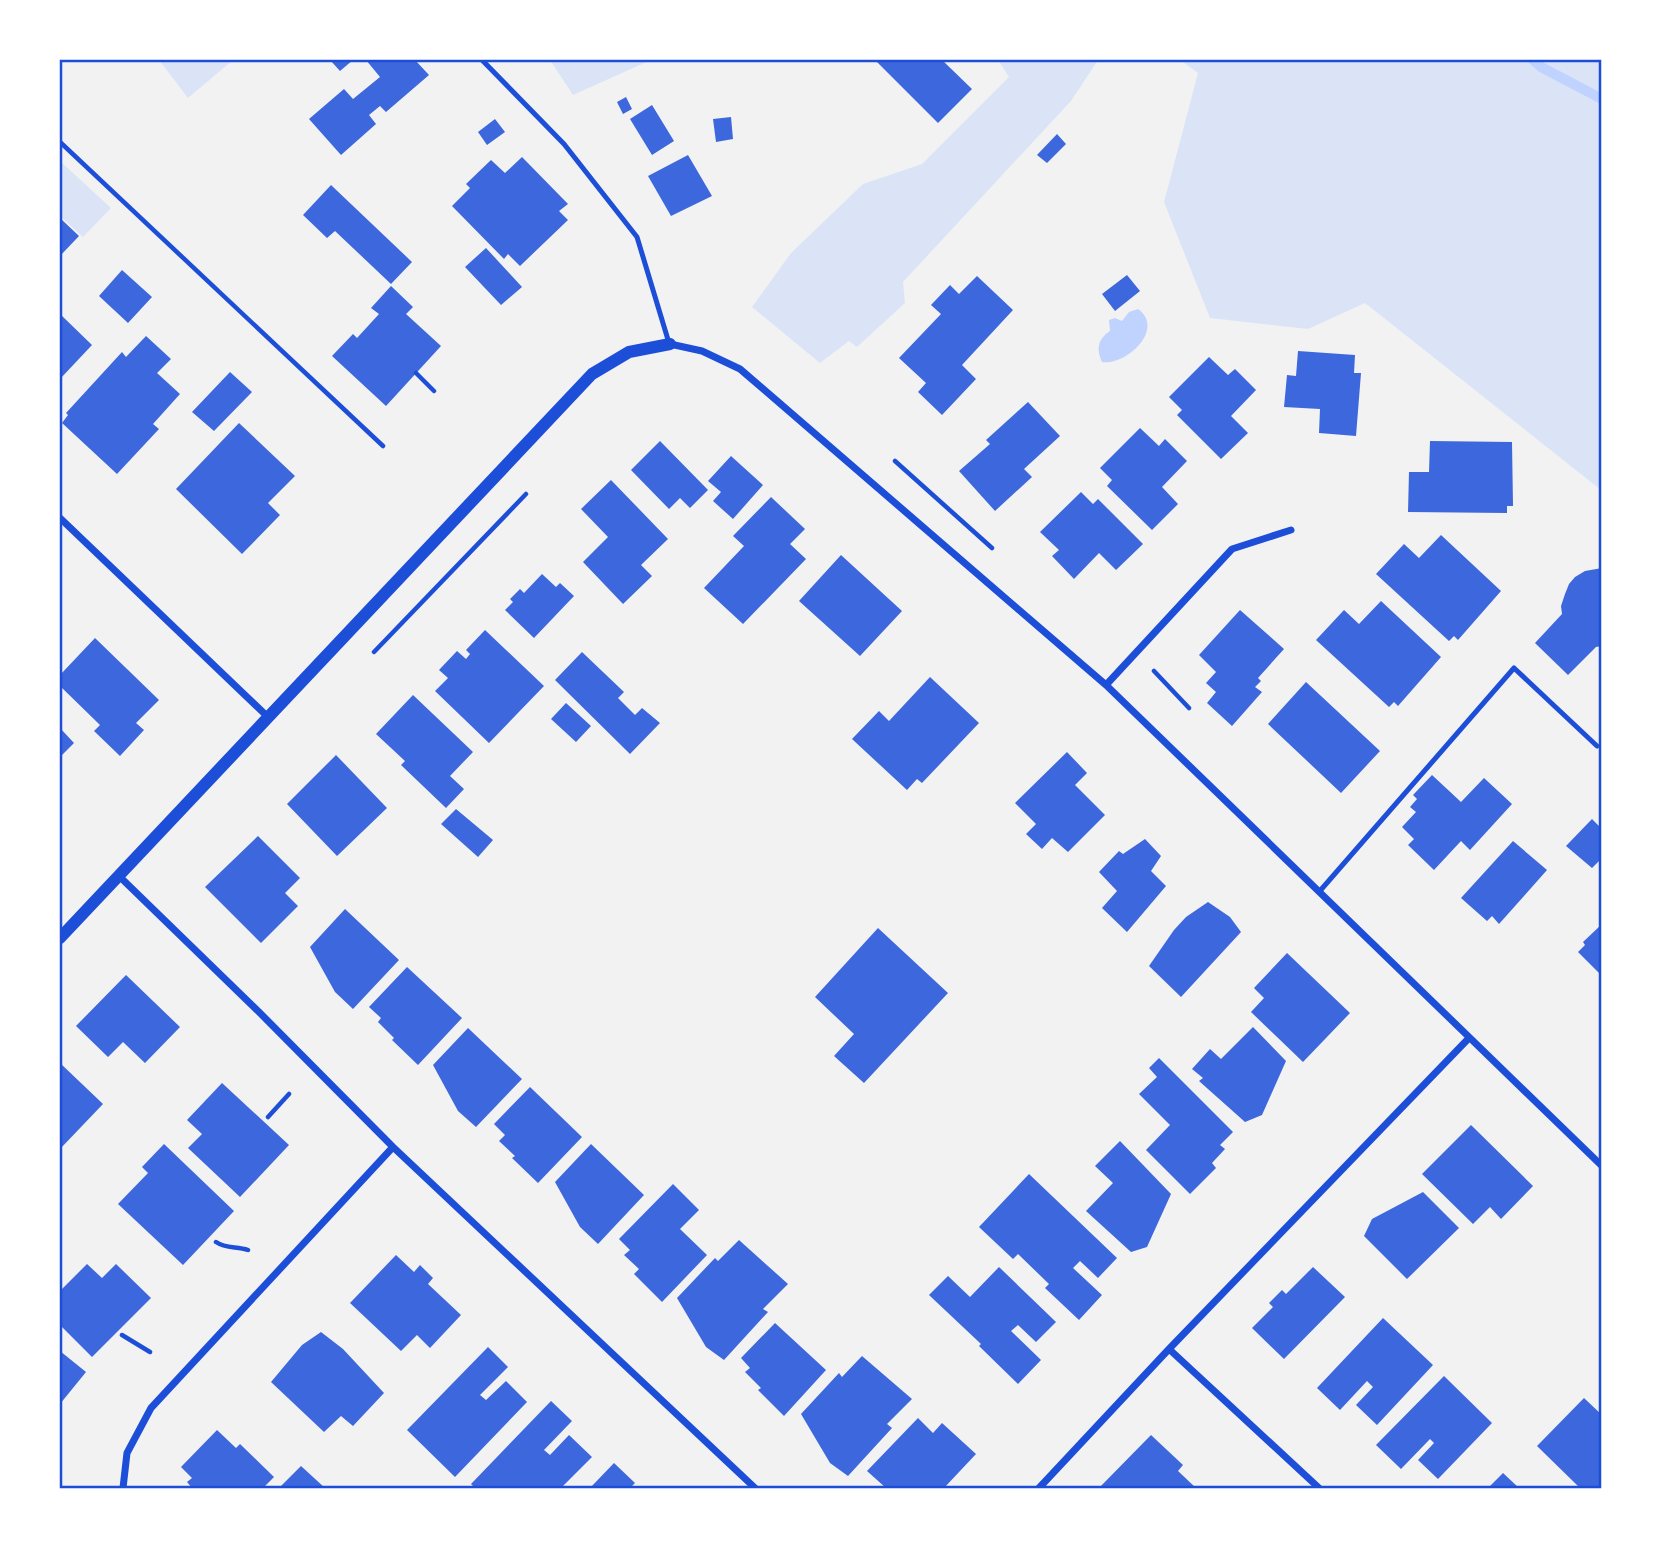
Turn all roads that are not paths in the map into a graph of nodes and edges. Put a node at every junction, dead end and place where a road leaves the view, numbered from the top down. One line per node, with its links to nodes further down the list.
1 (482, 60): 2 (lane)
2 (670, 344): 5 (street); 6 (street)
3 (60, 518): 6 (street)
4 (1291, 530): 5 (street)
5 (1106, 685): 9 (street)
6 (270, 718): 8 (street)
7 (1597, 746): 9 (lane)
8 (119, 876): 10 (street); 12 (street)
9 (1319, 892): 11 (street)
10 (60, 938)
11 (1469, 1038): 13 (street); 14 (street)
12 (393, 1147): 15 (street); 16 (street)
13 (1601, 1166)
14 (1169, 1349): 17 (street); 18 (street)
15 (122, 1489)
16 (755, 1489)
17 (1039, 1489)
18 (1319, 1489)

